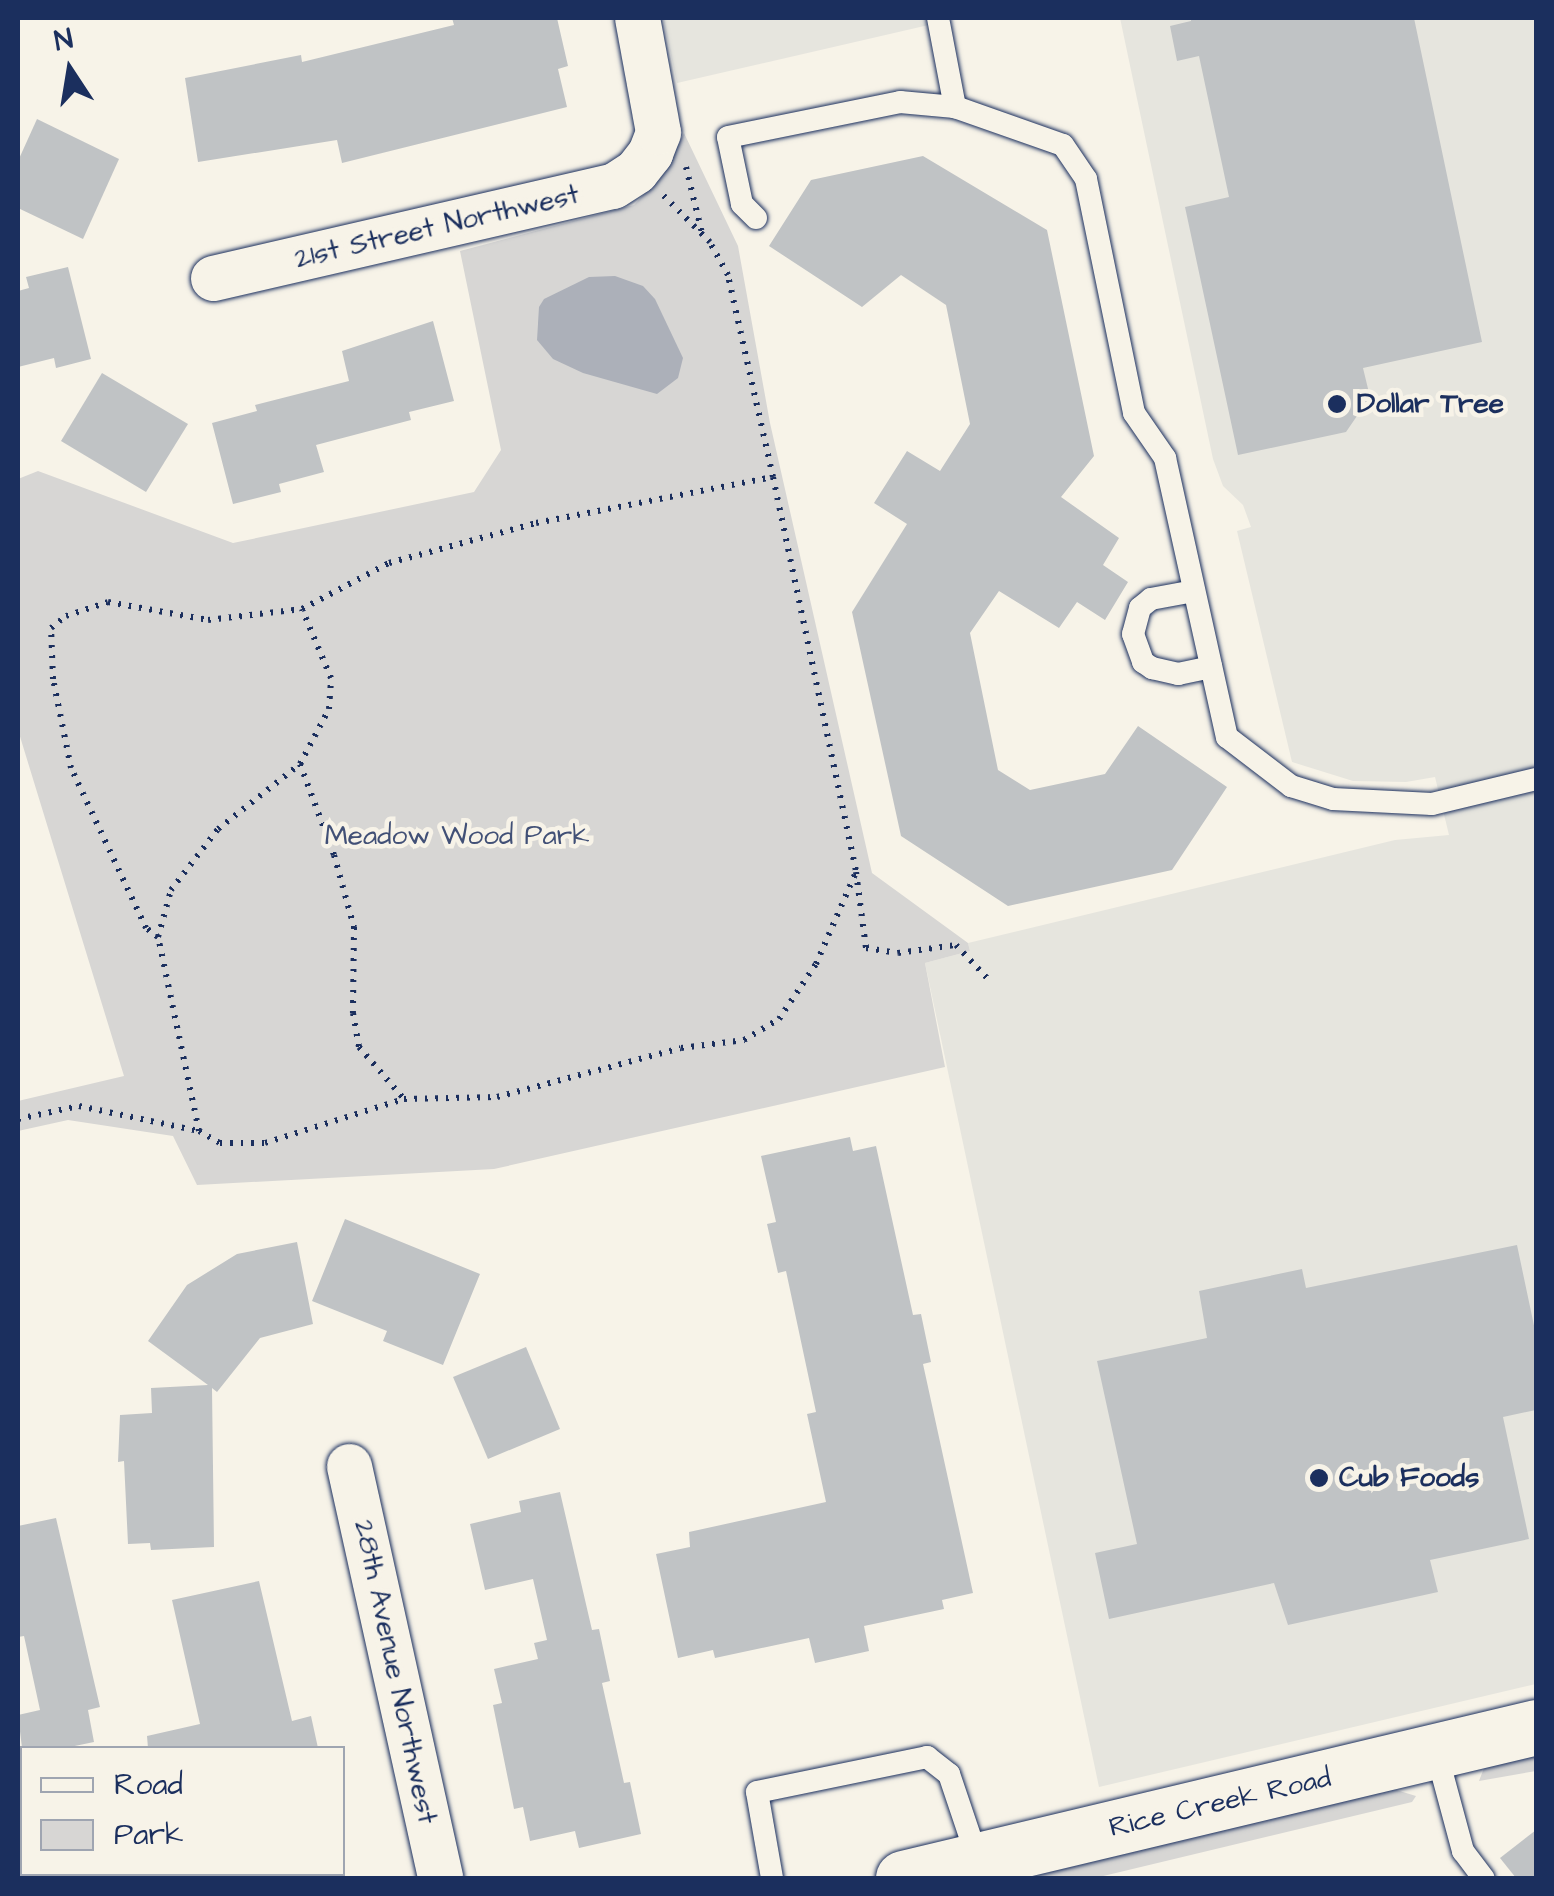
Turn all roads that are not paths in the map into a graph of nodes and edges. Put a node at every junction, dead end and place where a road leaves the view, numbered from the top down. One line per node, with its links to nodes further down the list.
1 (636, 18): 5 (street, 21st Street Northwest)
2 (938, 18): 3 (lane)
3 (955, 106): 4 (lane); 6 (lane)
4 (756, 218)
5 (213, 278)
6 (1194, 591): 7 (lane); 7 (lane)
7 (1212, 667): 8 (lane)
8 (1536, 780)
9 (350, 1466): 13 (street, 28th Avenue Northwest)
10 (1536, 1727): 11 (street, Rice Creek Road)
11 (1436, 1751): 12 (street, Rice Creek Road); 16 (lane)
12 (980, 1870): 14 (lane); 15 (street, Rice Creek Road)
13 (440, 1878)
14 (772, 1878)
15 (903, 1878)
16 (1483, 1878)

